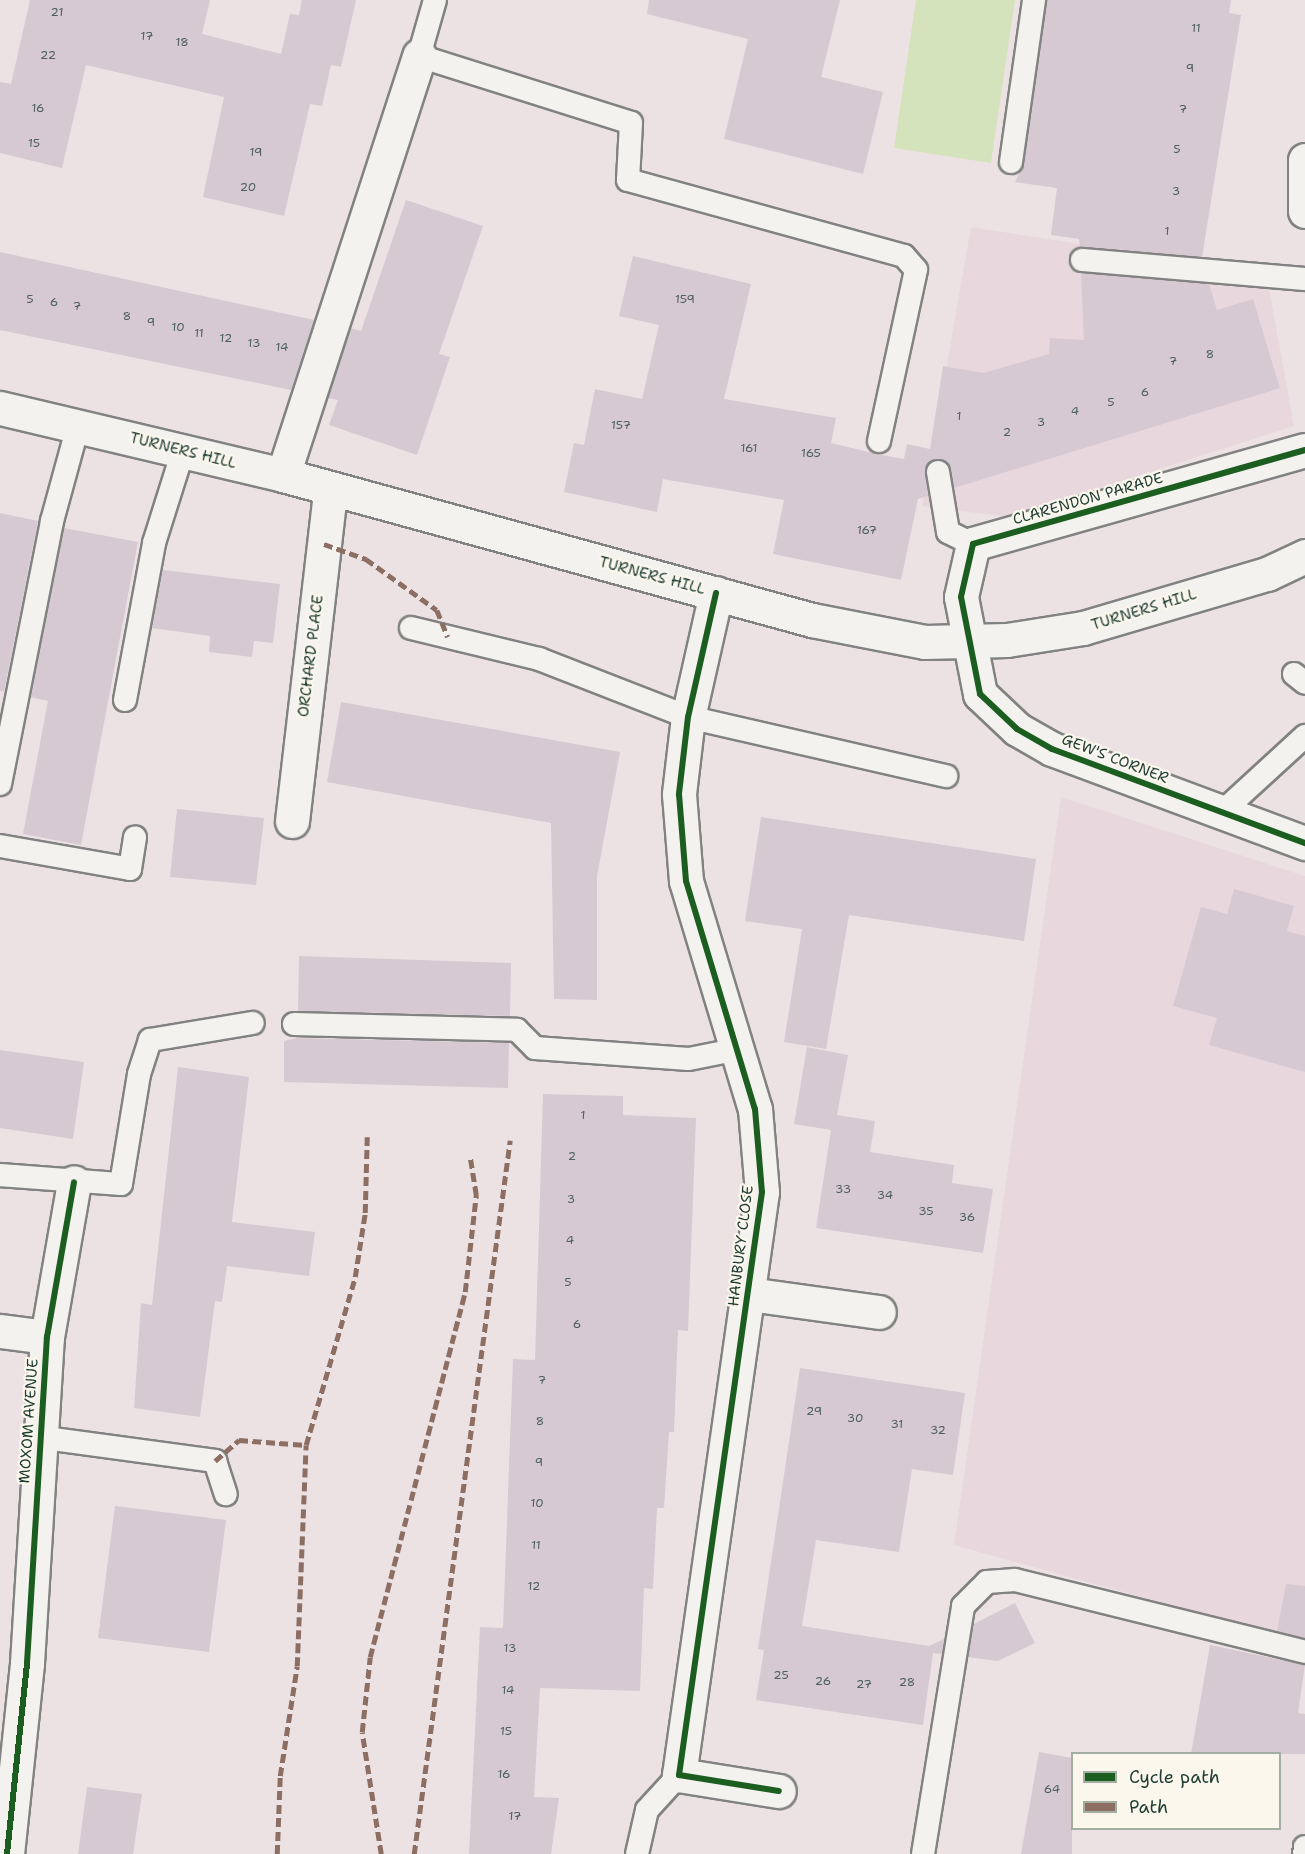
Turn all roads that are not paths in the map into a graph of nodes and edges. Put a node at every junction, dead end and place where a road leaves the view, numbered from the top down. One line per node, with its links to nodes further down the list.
1 (435, 0): 3 (lane)
2 (1034, 0): 5 (lane)
3 (418, 56): 11 (lane); 15 (street)
4 (1305, 160): 6 (street)
5 (1011, 162)
6 (1305, 207)
7 (1082, 260): 8 (lane)
8 (1305, 279)
9 (0, 408): 10 (street, TURNERS HILL)
10 (78, 426): 13 (street, TURNERS HILL); 26 (lane)
11 (879, 441)
12 (1305, 450): 17 (street, CLARENDON PARADE)
13 (183, 451): 15 (street, TURNERS HILL); 22 (lane)
14 (938, 472): 17 (lane)
15 (283, 475): 16 (street, TURNERS HILL)
16 (330, 491): 19 (street, TURNERS HILL); 28 (street, ORCHARD PLACE)
17 (973, 544): 21 (street)
18 (1305, 556): 21 (street, TURNERS HILL)
19 (716, 593): 21 (street, TURNERS HILL); 23 (street, HANBURY CLOSE)
20 (411, 628): 23 (lane)
21 (966, 642): 27 (street, GEW'S CORNER)
22 (125, 700)
23 (688, 717): 25 (lane); 34 (street, HANBURY CLOSE)
24 (1305, 736): 27 (lane)
25 (946, 776)
26 (0, 784)
27 (1222, 812): 30 (street, GEW'S CORNER)
28 (292, 820)
29 (135, 837): 31 (lane)
30 (1305, 843)
31 (0, 846)
32 (253, 1023): 36 (lane)
33 (294, 1024): 34 (lane)
34 (739, 1049): 37 (street, HANBURY CLOSE)
35 (0, 1175): 36 (lane)
36 (74, 1182): 40 (street, MOXOM AVENUE)
37 (749, 1294): 38 (street); 45 (street, HANBURY CLOSE)
38 (879, 1312)
39 (0, 1331): 40 (street)
40 (47, 1337): 41 (street, MOXOM AVENUE)
41 (38, 1437): 42 (lane); 44 (street, MOXOM AVENUE)
42 (226, 1494)
43 (1305, 1652): 50 (lane)
44 (8, 1754): 48 (street, MOXOM AVENUE)
45 (679, 1775): 46 (street); 49 (lane)
46 (779, 1791)
47 (1305, 1847): 51 (lane)
48 (7, 1854)
49 (637, 1854)
50 (923, 1854)
51 (1304, 1854)

